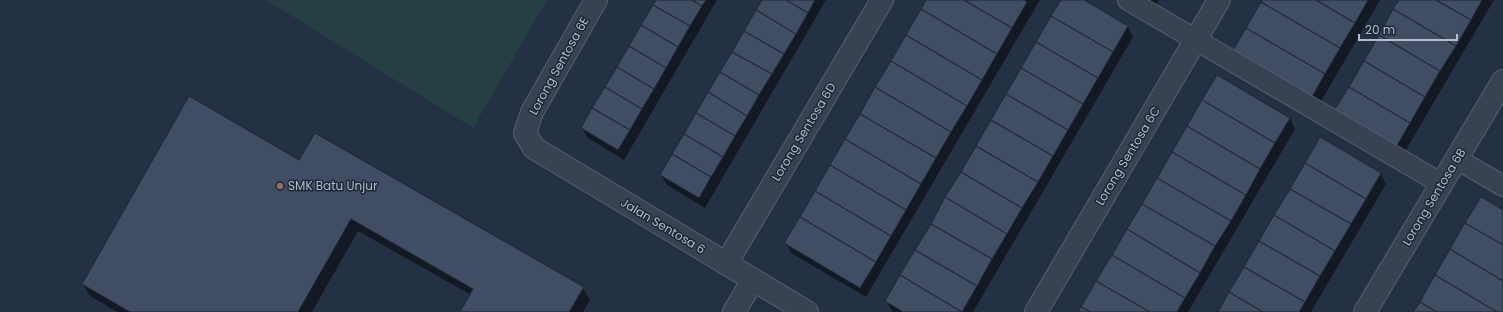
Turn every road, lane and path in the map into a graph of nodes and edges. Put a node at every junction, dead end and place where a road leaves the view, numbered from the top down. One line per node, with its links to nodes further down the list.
1 (596, 0): 7 (street, Lorong Sentosa 6E)
2 (882, 0): 11 (street, Lorong Sentosa 6D)
3 (1128, 0): 5 (lane)
4 (1219, 0): 5 (street, Lorong Sentosa 6C)
5 (1196, 40): 9 (lane); 15 (street, Lorong Sentosa 6C)
6 (1503, 81): 8 (street, Lorong Sentosa 6B)
7 (525, 133): 11 (street, Jalan Sentosa 6)
8 (1457, 159): 9 (street, Lorong Sentosa 6B); 10 (lane)
9 (1442, 184): 16 (street, Lorong Sentosa 6B)
10 (1503, 186)
11 (726, 264): 12 (street, Jalan Sentosa 6)
12 (752, 280): 13 (street); 14 (street, Jalan Sentosa 6)
13 (734, 312)
14 (807, 312)
15 (1036, 312)
16 (1365, 312)

